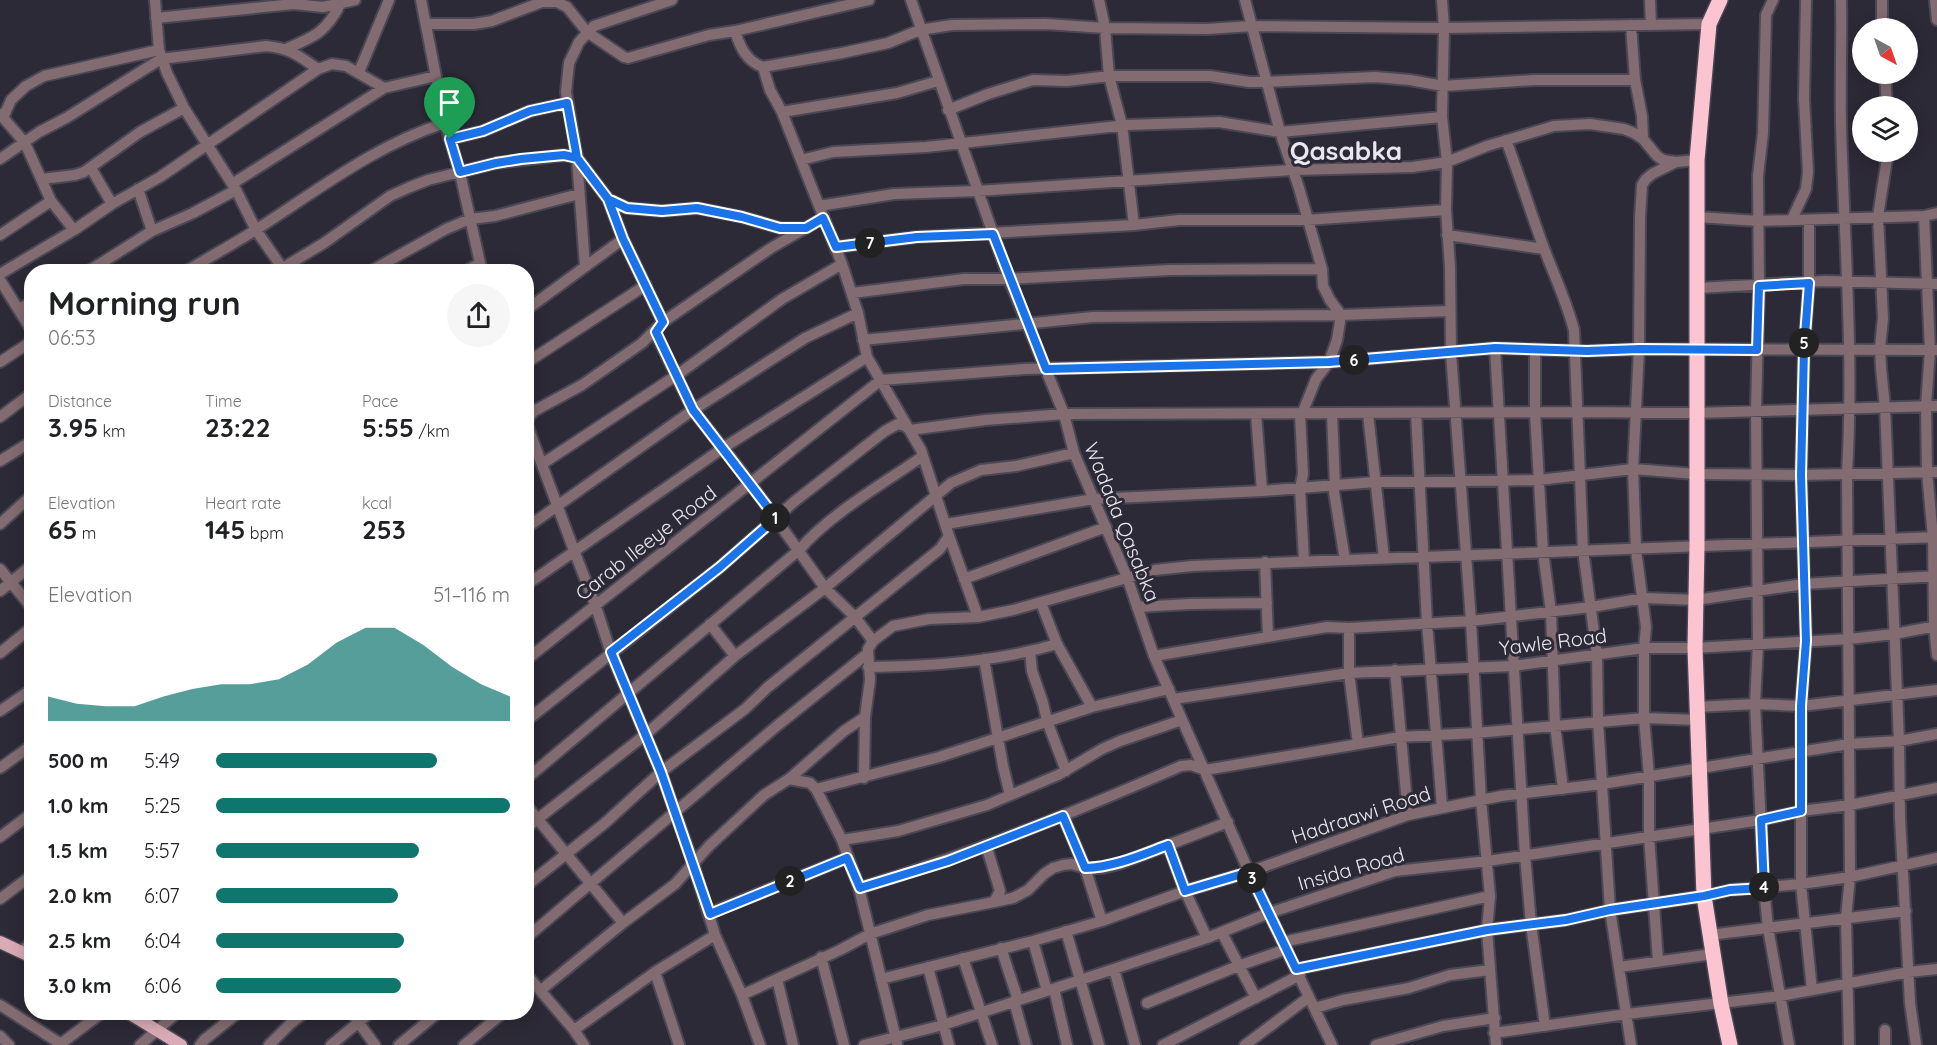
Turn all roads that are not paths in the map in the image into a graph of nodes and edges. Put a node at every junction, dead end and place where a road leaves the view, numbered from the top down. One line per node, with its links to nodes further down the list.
1 (155, 0): 19 (street)
2 (355, 0): 18 (street)
3 (389, 0): 36 (street)
4 (421, 0): 22 (street)
5 (672, 0): 31 (street)
6 (869, 0): 30 (street)
7 (911, 0): 29 (street, Wadada Qasabka)
8 (1099, 0): 27 (street)
9 (1245, 0): 26 (street)
10 (1442, 0): 28 (street)
11 (1650, 0): 25 (street)
12 (1720, 0): 23 (highway)
13 (1773, 0): 90 (street)
14 (1806, 0): 87 (street)
15 (1841, 0): 85 (street)
16 (1882, 0): 20 (street)
17 (1935, 0): 21 (street)
18 (341, 3): 19 (street); 32 (street)
19 (156, 18): 33 (street)
20 (1882, 18)
21 (1937, 20)
22 (426, 24): 31 (street); 37 (street)
23 (1709, 24): 25 (street); 62 (highway)
24 (1631, 25): 25 (street); 28 (street); 39 (street)
25 (1651, 25)
26 (1252, 26): 27 (street); 28 (street); 41 (street)
27 (1105, 28): 29 (street); 38 (street)
28 (1444, 28): 42 (street)
29 (920, 30): 34 (street); 40 (street, Wadada Qasabka)
30 (735, 31): 31 (street); 34 (street)
31 (587, 32): 44 (street)
32 (286, 49): 33 (street); 35 (street)
33 (160, 54): 45 (street); 48 (street); 56 (street)
34 (763, 67): 47 (street)
35 (318, 69): 36 (street); 57 (street)
36 (359, 72): 43 (street)
37 (436, 76): 43 (street); 50 (street)
38 (1109, 76): 41 (street); 46 (street); 51 (street)
39 (1635, 80): 42 (street); 54 (street)
40 (938, 81): 46 (street, Wadada Qasabka); 47 (street)
41 (1267, 82): 42 (street); 52 (street)
42 (1443, 86): 49 (street)
43 (384, 88): 71 (street)
44 (567, 103): 53 (street); 59 (street)
45 (184, 108): 57 (street); 66 (street)
46 (948, 110): 58 (street, Wadada Qasabka)
47 (782, 112): 61 (street)
48 (2, 116): 56 (street)
49 (1442, 117): 52 (street); 63 (street)
50 (446, 123): 53 (street); 94 (street)
51 (1122, 125): 52 (street); 58 (street); 70 (street)
52 (1280, 132): 67 (street)
53 (450, 139): 68 (street)
54 (1643, 139): 55 (street); 64 (street)
55 (1506, 140): 63 (street); 102 (street)
56 (25, 143): 60 (street); 69 (street)
57 (206, 144): 71 (street); 72 (street)
58 (960, 144): 61 (street); 73 (street, Wadada Qasabka)
59 (577, 158): 68 (street); 74 (street); 75 (street)
60 (0, 159)
61 (801, 160): 78 (street)
62 (1697, 160): 64 (street); 83 (highway)
63 (1448, 162): 67 (street); 79 (street)
64 (1677, 162): 140 (street)
65 (1886, 162): 81 (street)
66 (91, 168): 69 (street); 77 (street)
67 (1292, 170): 70 (street); 88 (street)
68 (460, 172): 86 (street); 107 (street)
69 (42, 179): 76 (street)
70 (1130, 181): 73 (street); 91 (street)
71 (234, 187): 94 (street); 95 (street)
72 (138, 189): 77 (street); 95 (street)
73 (977, 191): 78 (street); 96 (street, Wadada Qasabka)
74 (579, 194): 86 (street); 100 (street)
75 (608, 199): 92 (street); 99 (street)
76 (51, 201): 93 (street); 97 (street)
77 (112, 204): 93 (street)
78 (819, 206): 84 (street)
79 (1446, 210): 88 (street); 98 (street)
80 (1937, 213): 82 (street)
81 (1878, 216): 82 (street); 85 (street); 117 (street)
82 (1924, 216): 120 (street)
83 (1698, 217): 90 (street); 122 (highway)
84 (823, 218): 92 (street); 101 (street)
85 (1846, 218): 89 (street); 116 (street)
86 (470, 219): 108 (street); 109 (street)
87 (1792, 219): 89 (street); 90 (street)
88 (1307, 220): 91 (street); 112 (street)
89 (1809, 220): 118 (street)
90 (1758, 221): 121 (street)
91 (1134, 225): 96 (street)
92 (806, 228): 132 (street)
93 (74, 230): 113 (street)
94 (256, 230): 105 (street); 106 (street)
95 (152, 231): 104 (street)
96 (993, 234): 101 (street); 114 (street, Wadada Qasabka)
97 (0, 235)
98 (1447, 235): 102 (street); 128 (street)
99 (623, 239): 103 (street); 119 (street)
100 (584, 245): 103 (street); 111 (street)
101 (836, 247): 110 (street)
102 (1544, 249): 142 (street)
103 (602, 254): 111 (street)
104 (100, 264)
105 (199, 264)
106 (277, 264)
107 (291, 264)
108 (383, 264)
109 (480, 264)
110 (842, 264): 123 (street); 153 (street)
111 (585, 266): 125 (street)
112 (1322, 270): 114 (street); 130 (street)
113 (0, 274)
114 (1009, 279): 123 (street); 133 (street, Wadada Qasabka)
115 (0, 280): 124 (street)
116 (1846, 281): 117 (street); 118 (street); 146 (street)
117 (1880, 282): 120 (street); 138 (street)
118 (1809, 283): 121 (street); 141 (street)
119 (646, 285): 132 (street); 149 (street)
120 (1932, 285): 145 (street)
121 (1759, 286): 122 (street); 144 (street)
122 (1698, 288): 143 (highway)
123 (852, 293): 129 (street)
124 (4, 296): 127 (street)
125 (534, 304)
126 (24, 307): 127 (street)
127 (19, 309): 131 (street)
128 (1449, 310): 130 (street); 147 (street)
129 (858, 313): 135 (street); 159 (street)
130 (1341, 315): 133 (street); 151 (street)
131 (24, 317)
132 (663, 322): 134 (street)
133 (1028, 323): 135 (street); 152 (street, Wadada Qasabka)
134 (656, 332): 153 (street); 161 (street)
135 (863, 340): 148 (street)
136 (24, 346): 150 (street)
137 (1495, 348): 139 (street); 147 (street); 163 (street)
138 (1880, 348): 145 (street); 146 (street); 157 (street)
139 (1535, 349): 142 (street); 164 (street)
140 (1639, 349): 142 (street); 143 (street); 166 (street)
141 (1804, 349): 144 (street); 146 (street); 160 (street)
142 (1574, 350): 165 (street)
143 (1696, 350): 144 (street); 169 (highway)
144 (1757, 350): 162 (street)
145 (1933, 350): 156 (street)
146 (1851, 351): 158 (street)
147 (1451, 353): 151 (street); 168 (street)
148 (867, 357): 154 (street); 179 (street)
149 (534, 358)
150 (0, 362)
151 (1329, 362): 152 (street); 172 (street)
152 (1046, 369): 154 (street); 170 (street, Wadada Qasabka)
153 (677, 375): 159 (street); 183 (street)
154 (882, 380): 176 (street); 197 (street, Carab Ileeye Road)
155 (24, 399): 175 (street)
156 (1932, 406): 157 (street); 185 (street)
157 (1886, 407): 158 (street); 187 (street)
158 (1851, 408): 160 (street); 186 (street)
159 (693, 410): 179 (street); 204 (street)
160 (1802, 410): 162 (street); 191 (street)
161 (534, 411)
162 (1756, 411): 169 (street); 190 (street)
163 (1500, 412): 164 (street); 168 (street); 192 (street)
164 (1535, 412): 165 (street); 193 (street)
165 (1576, 412): 166 (street); 189 (street)
166 (1635, 412): 169 (street); 184 (street)
167 (1416, 413): 168 (street); 174 (street); 196 (street)
168 (1455, 413): 194 (street)
169 (1696, 413): 188 (highway)
170 (1064, 414): 171 (street); 176 (street); 180 (street, Wadada Qasabka)
171 (1256, 414): 172 (street); 200 (street)
172 (1301, 414): 173 (street); 199 (street)
173 (1332, 414): 174 (street); 198 (street)
174 (1368, 414): 195 (street)
175 (0, 417)
176 (910, 430): 181 (street); 205 (street)
177 (534, 443): 183 (street)
178 (24, 446): 182 (street)
179 (723, 448): 197 (street); 221 (street)
180 (1074, 453): 201 (street); 202 (street, Wadada Qasabka)
181 (923, 456): 201 (street); 217 (street)
182 (0, 461)
183 (542, 464): 204 (street)
184 (1633, 469): 188 (street); 189 (street); 219 (street)
185 (1932, 472): 187 (street); 211 (street)
186 (1847, 473): 187 (street); 191 (street); 213 (street)
187 (1887, 473): 212 (street)
188 (1696, 474): 190 (street); 216 (highway)
189 (1580, 475): 193 (street); 218 (street)
190 (1757, 475): 191 (street); 214 (street)
191 (1801, 475): 215 (street)
192 (1504, 480): 193 (street); 194 (street); 222 (street)
193 (1539, 480): 220 (street)
194 (1461, 481): 196 (street); 223 (street)
195 (1375, 482): 196 (street); 198 (street); 225 (street)
196 (1421, 482): 224 (street)
197 (751, 484): 205 (street); 247 (street, Carab Ileeye Road)
198 (1335, 485): 199 (street); 227 (street)
199 (1300, 488): 200 (street); 226 (street)
200 (1262, 491): 202 (street)
201 (937, 495): 208 (street); 239 (street)
202 (1094, 499): 208 (street); 209 (street, Wadada Qasabka)
203 (24, 502): 207 (street)
204 (558, 508): 206 (street); 221 (street)
205 (776, 518): 217 (street); 270 (street)
206 (534, 523)
207 (0, 524)
208 (946, 524): 210 (street)
209 (1106, 527): 232 (street, Wadada Qasabka); 233 (street)
210 (949, 536): 233 (street); 252 (street)
211 (1935, 537): 212 (street); 231 (street)
212 (1891, 538): 213 (street); 234 (street)
213 (1848, 541): 215 (street); 236 (street)
214 (1757, 542): 215 (street); 216 (street); 241 (street)
215 (1803, 542): 238 (street)
216 (1697, 546): 219 (street); 244 (highway)
217 (800, 550): 239 (street); 256 (street)
218 (1583, 550): 219 (street); 220 (street); 249 (street)
219 (1636, 550): 243 (street)
220 (1543, 552): 222 (street); 250 (street)
221 (575, 554): 235 (street); 247 (street)
222 (1506, 554): 223 (street); 251 (street)
223 (1466, 555): 224 (street); 254 (street)
224 (1423, 556): 225 (street); 255 (street)
225 (1384, 558): 227 (street)
226 (1304, 560): 227 (street); 228 (street)
227 (1345, 560)
228 (1265, 562): 232 (street); 246 (street)
229 (0, 569): 237 (street)
230 (24, 572): 237 (street)
231 (1935, 576): 234 (street); 257 (street)
232 (1127, 577): 245 (street); 248 (street, Wadada Qasabka)
233 (964, 579): 253 (street)
234 (1892, 579): 236 (street); 260 (street)
235 (534, 580)
236 (1848, 582): 238 (street); 262 (street)
237 (11, 583): 240 (street); 242 (street)
238 (1804, 584): 241 (street); 264 (street)
239 (825, 588): 252 (street); 276 (street)
240 (0, 591)
241 (1757, 591): 244 (street); 265 (street)
242 (24, 598)
243 (1644, 598): 244 (street); 249 (street); 267 (street)
244 (1696, 600): 268 (highway)
245 (1041, 603): 253 (street); 266 (street)
246 (1267, 603): 248 (street); 261 (street)
247 (596, 606): 270 (street); 272 (street, Carab Ileeye Road)
248 (1137, 607): 277 (street, Wadada Qasabka)
249 (1591, 607): 250 (street); 274 (street)
250 (1551, 612): 251 (street); 279 (street)
251 (1510, 616): 254 (street); 280 (street)
252 (855, 617): 263 (street); 322 (street)
253 (978, 617): 263 (street)
254 (1471, 621): 255 (street); 282 (street)
255 (1426, 623): 258 (street); 283 (street)
256 (710, 624): 276 (street); 288 (street)
257 (1936, 626): 260 (street, Yawle Road); 275 (street)
258 (1349, 627): 261 (street); 285 (street)
259 (24, 633): 269 (street)
260 (1894, 634): 262 (street, Yawle Road); 290 (street)
261 (1268, 637): 277 (street)
262 (1849, 639): 264 (street, Yawle Road); 291 (street)
263 (873, 640): 273 (street)
264 (1806, 641): 265 (street, Yawle Road); 293 (street)
265 (1758, 643): 268 (street, Yawle Road); 292 (street)
266 (1057, 644): 271 (street); 294 (street)
267 (1644, 648): 268 (street, Yawle Road); 274 (street, Yawle Road); 299 (street)
268 (1695, 648): 296 (highway)
269 (0, 652)
270 (611, 652): 288 (street); 297 (street)
271 (1030, 652): 278 (street); 301 (street)
272 (534, 654)
273 (867, 654): 281 (street); 336 (street)
274 (1597, 655): 279 (street, Yawle Road); 302 (street)
275 (1937, 655)
276 (735, 656): 307 (street)
277 (1154, 656): 289 (street, Wadada Qasabka)
278 (984, 659): 281 (street); 309 (street)
279 (1552, 660): 280 (street, Yawle Road); 303 (street)
280 (1513, 666): 282 (street, Yawle Road); 304 (street)
281 (868, 667): 298 (street)
282 (1474, 668): 283 (street, Yawle Road); 305 (street)
283 (1431, 669): 284 (street, Yawle Road); 308 (street)
284 (1395, 670): 285 (street, Yawle Road); 310 (street)
285 (1349, 673): 289 (street, Yawle Road); 312 (street)
286 (1937, 690): 290 (street)
287 (24, 694): 295 (street)
288 (627, 694): 307 (street); 321 (street)
289 (1171, 694): 294 (street, Yawle Road); 300 (street, Wadada Qasabka)
290 (1897, 696): 291 (street); 311 (street)
291 (1849, 701): 293 (street); 313 (street)
292 (1755, 704): 293 (street); 296 (street); 316 (street)
293 (1801, 706): 315 (street)
294 (1092, 707): 301 (street, Yawle Road)
295 (0, 711)
296 (1697, 713): 299 (street); 317 (highway)
297 (534, 715)
298 (865, 717): 324 (street); 325 (street)
299 (1644, 718): 302 (street); 323 (street)
300 (1182, 720): 319 (street, Wadada Qasabka); 320 (street)
301 (1047, 721): 309 (street, Yawle Road); 320 (street)
302 (1598, 721): 303 (street); 326 (street)
303 (1555, 725): 304 (street); 329 (street)
304 (1517, 729): 305 (street); 330 (street)
305 (1476, 733): 308 (street); 333 (street)
306 (1937, 734): 311 (street, Hadraawi Road)
307 (645, 735): 322 (street); 342 (street)
308 (1436, 735): 310 (street); 335 (street)
309 (999, 736): 324 (street, Yawle Road); 332 (street)
310 (1400, 736): 312 (street); 339 (street)
311 (1899, 741): 313 (street, Hadraawi Road); 331 (street)
312 (1358, 744): 319 (street)
313 (1849, 744): 315 (street, Hadraawi Road); 334 (street)
314 (24, 751): 318 (street)
315 (1801, 753): 316 (street, Hadraawi Road); 337 (street)
316 (1757, 760): 317 (street, Hadraawi Road); 343 (street)
317 (1698, 767): 323 (street, Hadraawi Road); 346 (highway)
318 (0, 768)
319 (1205, 770): 340 (street); 345 (street, Wadada Qasabka)
320 (1066, 771): 332 (street)
321 (534, 772)
322 (661, 772): 336 (street); 353 (street)
323 (1649, 776): 326 (street, Hadraawi Road); 347 (street)
324 (864, 778): 328 (street, Yawle Road)
325 (789, 779): 328 (street); 358 (street)
326 (1602, 784): 329 (street, Hadraawi Road); 350 (street)
327 (1937, 788): 331 (street, Insida Road)
328 (816, 789): 349 (street)
329 (1563, 789): 330 (street, Hadraawi Road)
330 (1522, 794): 333 (street, Hadraawi Road); 354 (street)
331 (1899, 794): 334 (street, Insida Road); 359 (street)
332 (1010, 795): 349 (street)
333 (1481, 800): 335 (street, Hadraawi Road); 357 (street)
334 (1850, 805): 337 (street, Insida Road); 362 (street)
335 (1442, 807): 339 (street, Hadraawi Road)
336 (675, 811): 358 (street); 366 (street)
337 (1801, 811): 343 (street, Insida Road); 368 (street)
338 (534, 814): 342 (street)
339 (1408, 815): 361 (street, Hadraawi Road)
340 (1063, 816): 351 (street); 360 (street)
341 (24, 819): 348 (street)
342 (538, 819): 344 (street); 353 (street)
343 (1761, 820): 346 (street, Insida Road); 370 (street)
344 (534, 822)
345 (1228, 822): 352 (street); 361 (street, Wadada Qasabka)
346 (1700, 829): 347 (street, Insida Road); 373 (highway)
347 (1649, 836): 350 (street, Insida Road); 376 (street)
348 (0, 837)
349 (842, 840): 355 (street)
350 (1605, 842): 354 (street, Insida Road); 377 (street)
351 (986, 845): 369 (street); 375 (street)
352 (1168, 845): 360 (street); 371 (street)
353 (566, 855): 363 (street); 366 (street)
354 (1525, 855): 357 (street, Insida Road); 385 (street)
355 (847, 858): 369 (street); 380 (street)
356 (1937, 858): 359 (street)
357 (1488, 861): 372 (street); 379 (street, Insida Road)
358 (693, 863): 365 (street); 367 (street)
359 (1903, 864): 362 (street); 378 (street)
360 (1085, 868): 375 (street); 382 (street)
361 (1249, 872): 371 (street, Hadraawi Road); 379 (street, Wadada Qasabka)
362 (1850, 877): 368 (street); 381 (street)
363 (534, 880)
364 (24, 881): 374 (street)
365 (699, 883): 367 (street); 380 (street)
366 (590, 884): 383 (street); 388 (street)
367 (675, 884): 383 (street)
368 (1801, 884): 370 (street); 384 (street)
369 (860, 888): 391 (street)
370 (1764, 888): 373 (street); 386 (street)
371 (1185, 891): 382 (street, Hadraawi Road); 394 (street)
372 (1490, 896): 387 (street); 397 (street)
373 (1704, 896): 376 (street); 393 (highway)
374 (0, 899)
375 (994, 902): 391 (street)
376 (1655, 903): 377 (street); 403 (street)
377 (1610, 910): 385 (street); 406 (street)
378 (1906, 911): 381 (street); 412 (street)
379 (1269, 913): 390 (street, Insida Road); 397 (street, Wadada Qasabka)
380 (710, 914): 392 (street)
381 (1846, 918): 384 (street); 416 (street)
382 (1102, 921): 389 (street, Hadraawi Road)
383 (623, 923): 418 (street)
384 (1806, 923): 386 (street); 420 (street)
385 (1531, 924): 387 (street); 444 (street)
386 (1768, 928): 393 (street); 423 (street)
387 (1487, 930): 409 (street); 411 (street)
388 (534, 931)
389 (1066, 931): 395 (street, Hadraawi Road); 415 (street)
390 (1222, 933): 394 (street, Insida Road); 404 (street)
391 (870, 934): 401 (street); 414 (street)
392 (715, 935): 410 (street); 421 (street)
393 (1709, 935): 400 (highway)
394 (1207, 938): 407 (street, Insida Road)
395 (1033, 941): 398 (street, Hadraawi Road); 419 (street)
396 (0, 942): 399 (main road)
397 (1285, 945): 404 (street); 411 (street, Wadada Qasabka)
398 (1001, 948): 402 (street, Hadraawi Road); 425 (street)
399 (24, 954)
400 (1713, 954): 403 (street); 427 (highway)
401 (821, 957): 413 (street); 465 (street)
402 (963, 957): 405 (street, Hadraawi Road); 430 (street)
403 (1659, 961): 406 (street)
404 (1238, 966): 424 (street); 426 (street)
405 (928, 967): 414 (street, Hadraawi Road); 443 (street)
406 (1619, 967): 431 (street)
407 (1114, 969): 415 (street, Insida Road); 472 (street)
408 (1937, 969): 412 (street)
409 (1490, 970): 429 (street); 432 (street)
410 (655, 972): 445 (street); 462 (street)
411 (1298, 972): 422 (street, Wadada Qasabka); 424 (street)
412 (1909, 972): 416 (street); 483 (street)
413 (777, 979): 421 (street); 464 (street)
414 (881, 979): 450 (street)
415 (1080, 979): 419 (street, Insida Road); 471 (street)
416 (1848, 984): 420 (street); 481 (street)
417 (534, 985): 418 (street)
418 (541, 990): 445 (street)
419 (1051, 990): 425 (street, Insida Road); 470 (street)
420 (1812, 990): 423 (street)
421 (742, 995): 463 (street)
422 (1309, 996): 429 (street, Wadada Qasabka); 474 (street)
423 (1780, 996): 427 (street); 480 (street)
424 (1256, 998): 473 (street)
425 (1016, 1001): 430 (street, Insida Road); 469 (street)
426 (1147, 1003)
427 (1720, 1004): 431 (street); 479 (highway)
428 (0, 1005): 451 (street)
429 (1315, 1008): 475 (street, Wadada Qasabka)
430 (982, 1012): 443 (street, Insida Road); 468 (street)
431 (1627, 1014): 444 (street); 478 (street)
432 (1494, 1018): 448 (street); 476 (street)
433 (92, 1020): 451 (street)
434 (139, 1020): 447 (main road)
435 (169, 1020): 447 (street)
436 (229, 1020): 455 (street)
437 (296, 1020): 456 (street)
438 (356, 1020): 442 (street)
439 (362, 1020): 442 (street)
440 (429, 1020): 459 (street)
441 (494, 1020): 460 (street)
442 (358, 1023): 457 (street); 458 (street)
443 (943, 1025): 450 (street, Insida Road); 467 (street)
444 (1545, 1026): 448 (street)
445 (574, 1030): 461 (street)
446 (1885, 1030): 482 (street)
447 (156, 1032): 453 (street); 454 (main road)
448 (1494, 1033): 477 (street)
449 (0, 1036): 452 (street)
450 (897, 1042): 466 (street, Insida Road)
451 (60, 1044)
452 (9, 1045)
453 (140, 1045)
454 (181, 1045)
455 (200, 1045)
456 (269, 1045)
457 (331, 1045)
458 (375, 1045)
459 (399, 1045)
460 (464, 1045)
461 (584, 1045)
462 (680, 1045)
463 (760, 1045)
464 (793, 1045)
465 (844, 1045)
466 (864, 1045)
467 (949, 1045)
468 (992, 1045)
469 (1026, 1045)
470 (1067, 1045)
471 (1100, 1045)
472 (1135, 1045)
473 (1163, 1045)
474 (1245, 1045)
475 (1332, 1045)
476 (1376, 1045)
477 (1496, 1045)
478 (1631, 1045)
479 (1730, 1045)
480 (1789, 1045)
481 (1849, 1045)
482 (1886, 1045)
483 (1916, 1045)

